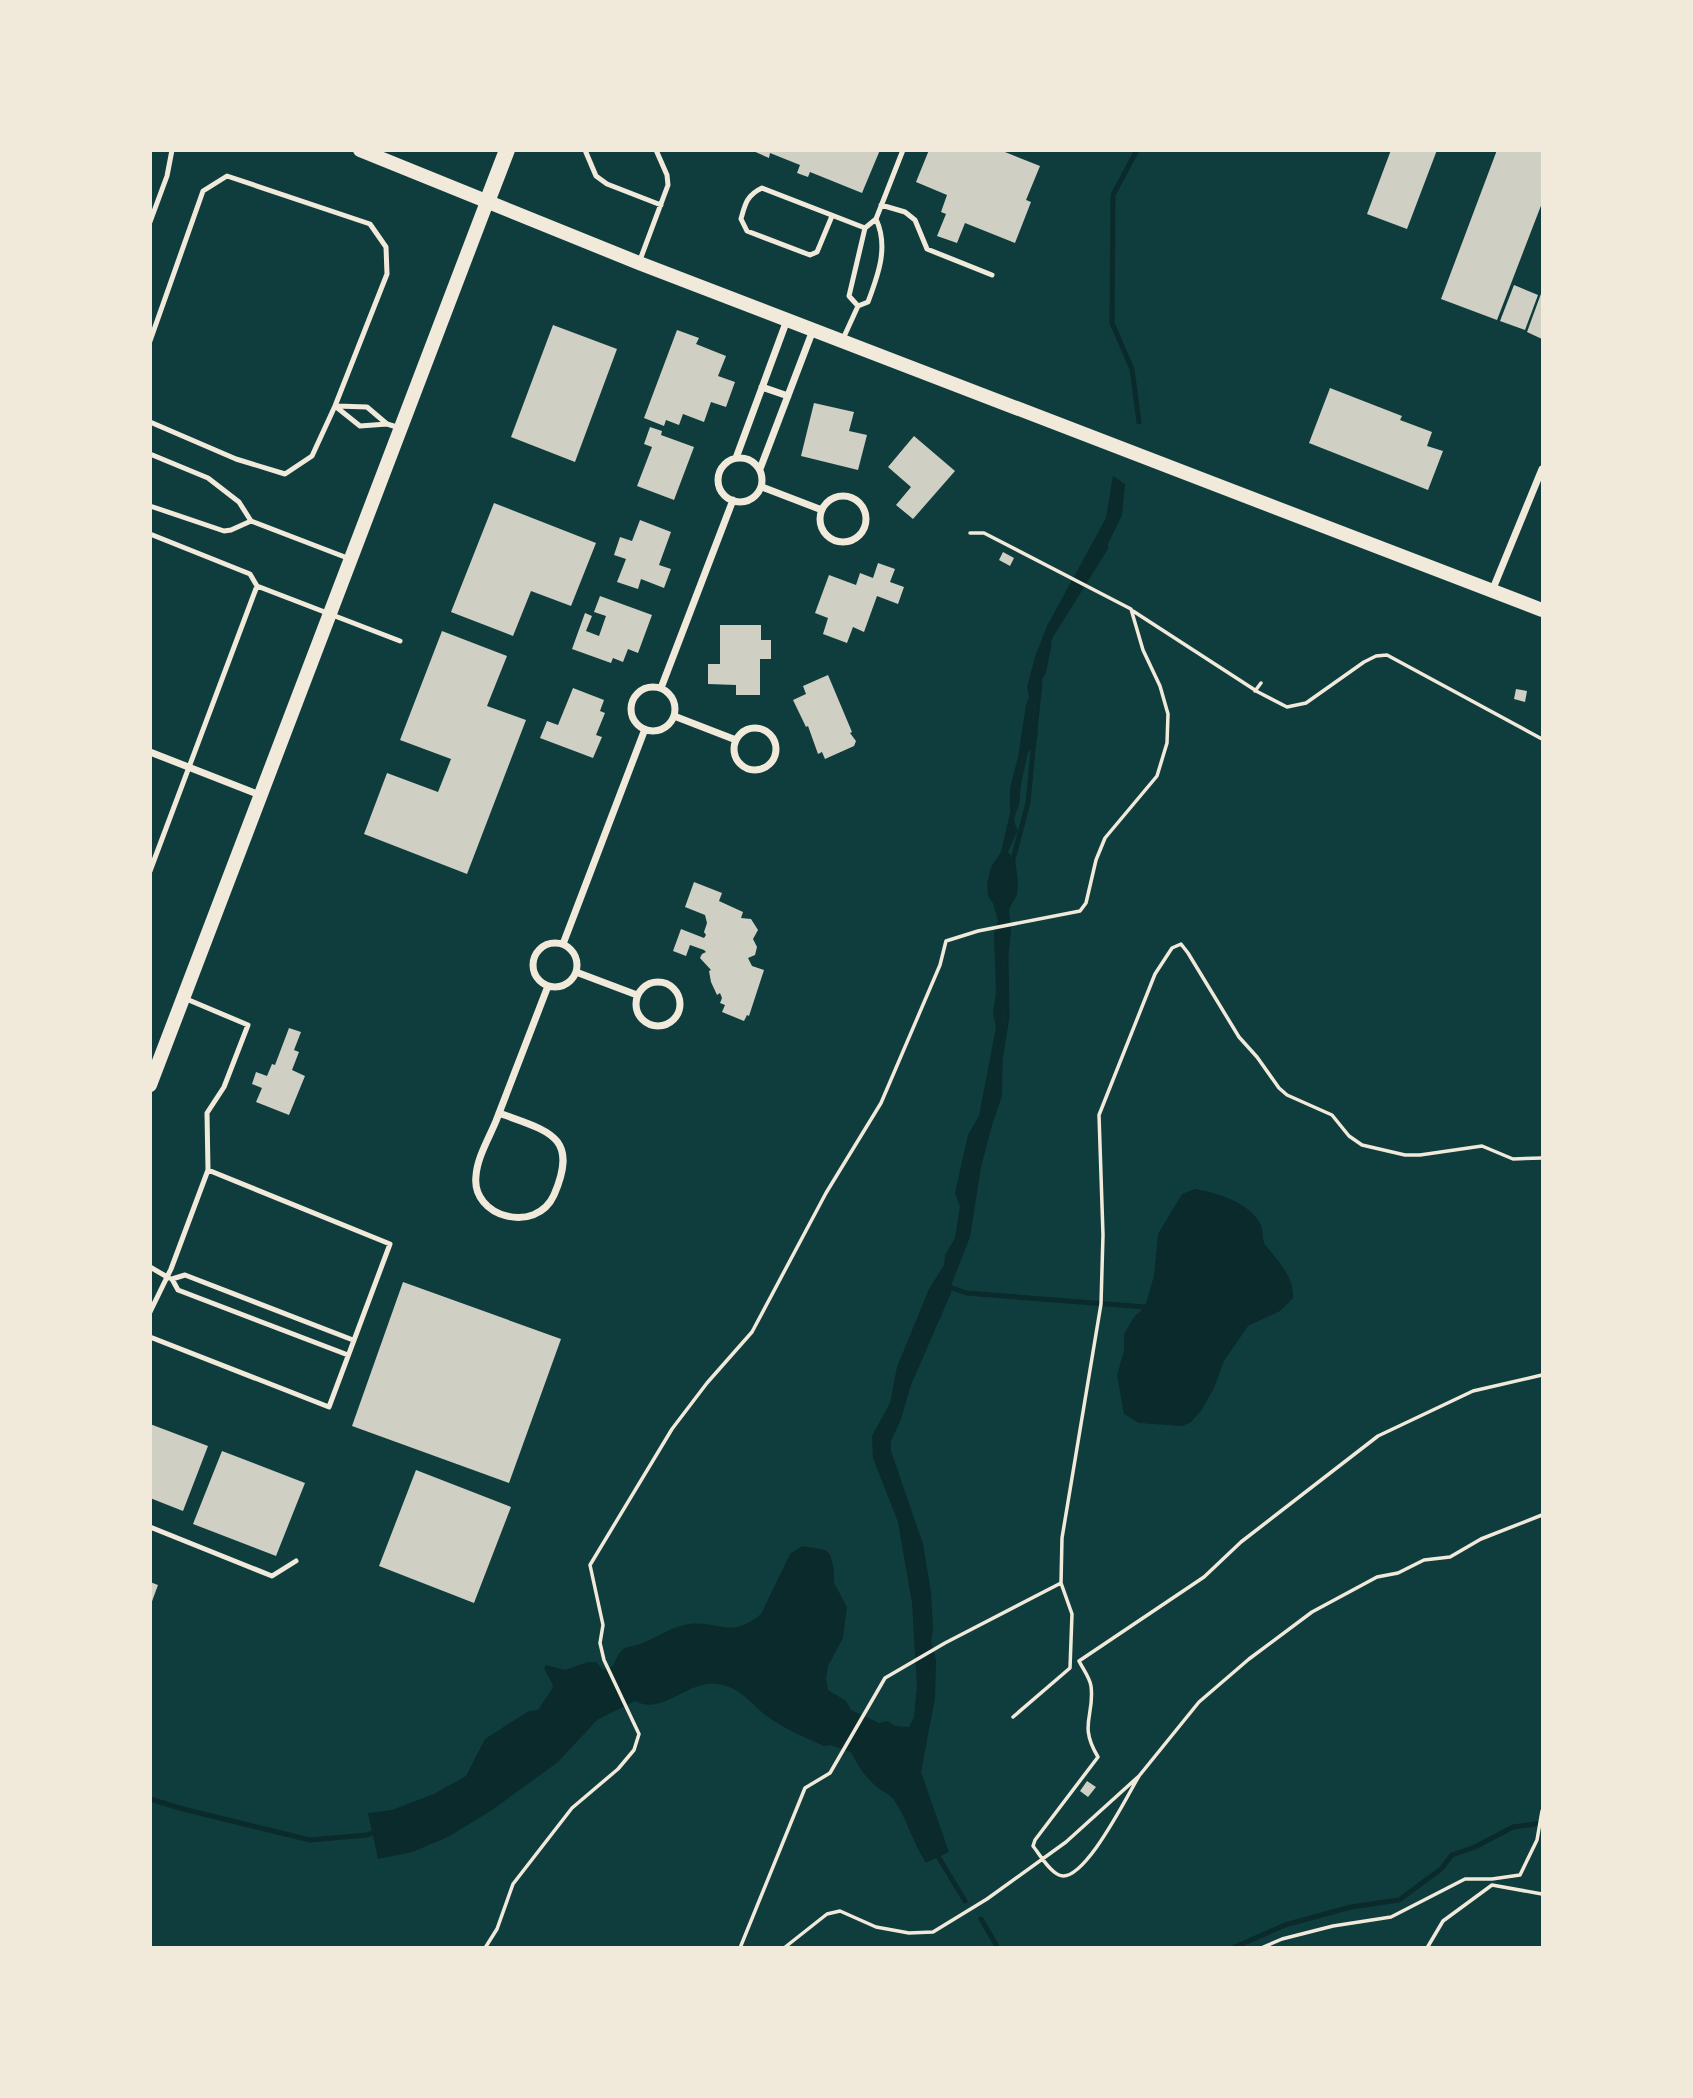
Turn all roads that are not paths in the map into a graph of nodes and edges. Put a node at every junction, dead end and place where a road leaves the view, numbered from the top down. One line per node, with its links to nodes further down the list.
1 (359, 150): 7 (main road)
2 (507, 150): 7 (main road)
3 (585, 150): 8 (lane)
4 (656, 150): 8 (lane)
5 (903, 150): 9 (lane)
6 (171, 151): 12 (lane)
7 (488, 202): 14 (main road); 25 (main road)
8 (661, 205): 14 (lane)
9 (881, 205): 11 (lane); 15 (lane)
10 (832, 216): 10 (lane); 13 (lane)
11 (876, 219): 13 (lane); 16 (lane)
12 (150, 222)
13 (865, 228): 16 (lane)
14 (639, 263): 17 (main road)
15 (992, 275)
16 (858, 306): 20 (lane)
17 (787, 320): 18 (main road); 21 (street)
18 (814, 330): 20 (main road); 22 (street)
19 (150, 341): 23 (lane)
20 (842, 341): 38 (main road)
21 (762, 387): 22 (street); 27 (street)
22 (788, 396): 28 (street)
23 (335, 406): 24 (lane); 25 (lane); 25 (lane)
24 (152, 423)
25 (394, 426): 36 (main road)
26 (150, 454): 34 (lane)
27 (736, 458): 28 (street); 31 (street)
28 (760, 469): 30 (street)
29 (1542, 469): 38 (street)
30 (762, 487): 31 (street); 33 (street)
31 (733, 500): 42 (street)
32 (150, 506): 34 (lane)
33 (822, 510): 33 (street)
34 (251, 521): 36 (lane)
35 (150, 534): 37 (lane)
36 (350, 559): 40 (main road)
37 (257, 586): 40 (lane); 47 (lane)
38 (1492, 591): 39 (main road)
39 (1542, 610)
40 (329, 614): 41 (lane); 48 (main road)
41 (400, 642)
42 (660, 688): 43 (street); 44 (street)
43 (674, 716): 44 (street); 45 (street)
44 (645, 729): 50 (street)
45 (736, 740): 45 (street)
46 (150, 752): 47 (street)
47 (189, 769): 48 (street); 49 (lane)
48 (261, 795): 54 (main road)
49 (150, 871)
50 (563, 944): 51 (street); 52 (street)
51 (576, 972): 52 (street); 53 (street)
52 (548, 986): 57 (street)
53 (637, 995): 53 (street)
54 (184, 998): 55 (main road); 58 (lane)
55 (155, 1062): 56 (main road)
56 (150, 1085)
57 (499, 1113): 57 (street)
58 (208, 1170): 60 (lane); 63 (lane)
59 (150, 1267): 60 (lane)
60 (170, 1278): 61 (lane); 63 (lane); 64 (lane)
61 (150, 1312)
62 (150, 1337): 64 (lane)
63 (354, 1340): 64 (lane)
64 (348, 1355)
65 (150, 1527): 66 (lane)
66 (296, 1561)

